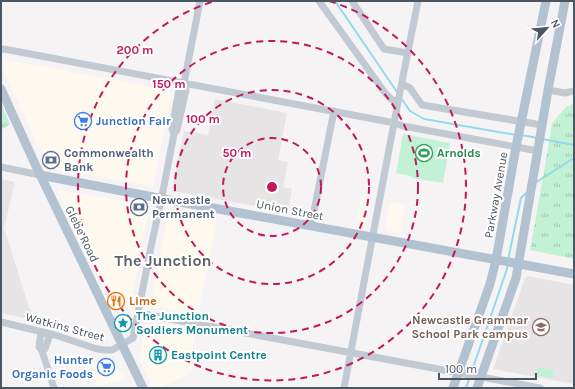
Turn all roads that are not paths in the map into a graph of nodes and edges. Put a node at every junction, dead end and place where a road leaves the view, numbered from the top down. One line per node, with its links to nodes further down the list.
1 (200, 1): 9 (street)
2 (319, 1): 14 (street)
3 (352, 1): 8 (street)
4 (418, 1): 8 (street)
5 (546, 1): 16 (main road, Parkway Avenue)
6 (565, 1): 12 (main road)
7 (2, 49): 9 (street)
8 (408, 53): 10 (street)
9 (184, 83): 15 (street); 23 (street)
10 (402, 86): 14 (street); 16 (street)
11 (1, 89): 22 (main road, Glebe Road)
12 (548, 90): 13 (street); 18 (main road)
13 (574, 91)
14 (399, 100): 17 (street)
15 (334, 111): 17 (street); 24 (street)
16 (522, 121): 18 (street); 19 (main road, Parkway Avenue)
17 (395, 123): 19 (street); 25 (street)
18 (542, 125): 20 (main road)
19 (518, 139): 20 (street); 26 (main road, Parkway Avenue)
20 (539, 143): 27 (main road)
21 (1, 168): 22 (street, Union Street)
22 (40, 175): 23 (main road, Union Street); 33 (main road, Glebe Road)
23 (162, 198): 24 (main road, Union Street); 29 (street)
24 (311, 226): 25 (main road, Union Street)
25 (373, 238): 26 (main road, Union Street); 35 (street)
26 (499, 261): 27 (main road, Union Street); 36 (main road, Parkway Avenue)
27 (516, 264): 28 (main road, Union Street); 37 (main road)
28 (574, 274)
29 (138, 312): 33 (street); 35 (street)
30 (1, 322): 31 (street, Watkins Street)
31 (41, 332): 32 (street, Watkins Street); 34 (street)
32 (50, 334): 33 (street, Watkins Street); 34 (street)
33 (122, 345): 39 (main road, Glebe Road)
34 (42, 351): 38 (street)
35 (351, 353): 36 (street); 40 (street)
36 (458, 373): 37 (street); 41 (main road, Parkway Avenue)
37 (481, 377): 42 (main road); 43 (street)
38 (54, 388)
39 (143, 388)
40 (344, 388)
41 (453, 388)
42 (478, 388)
43 (540, 388)

